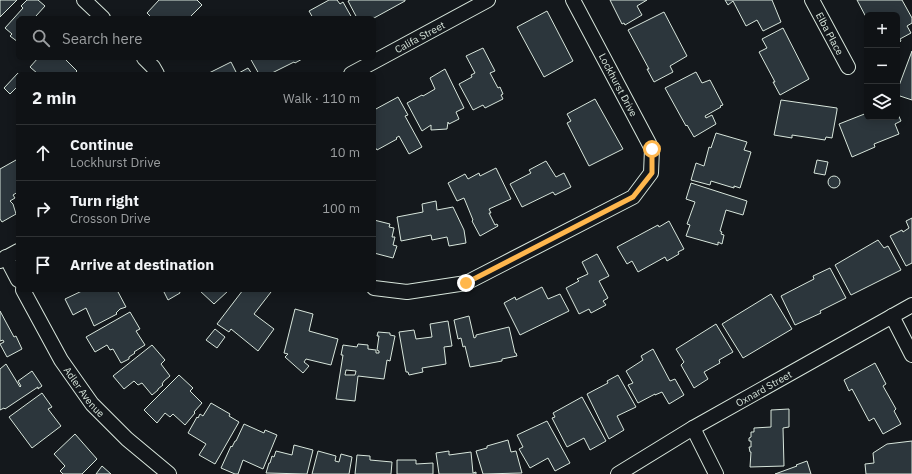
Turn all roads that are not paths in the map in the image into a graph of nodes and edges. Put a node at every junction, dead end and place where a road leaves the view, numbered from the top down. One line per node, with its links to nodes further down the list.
1 (488, 0): 9 (street, Califa Street)
2 (573, 0): 12 (street, Lockhurst Drive)
3 (812, 0): 7 (street, Elba Place)
4 (89, 2): 5 (street)
5 (101, 16)
6 (146, 60): 8 (street)
7 (848, 66)
8 (156, 72)
9 (355, 72)
10 (8, 256): 11 (street)
11 (16, 275)
12 (376, 288)
13 (24, 292): 18 (street, Adler Avenue)
14 (912, 305): 15 (street, Oxnard Street)
15 (892, 316): 16 (street); 17 (street, Oxnard Street)
16 (912, 355)
17 (693, 428): 19 (street, Oxnard Street); 20 (street)
18 (169, 474)
19 (618, 474)
20 (716, 474)

